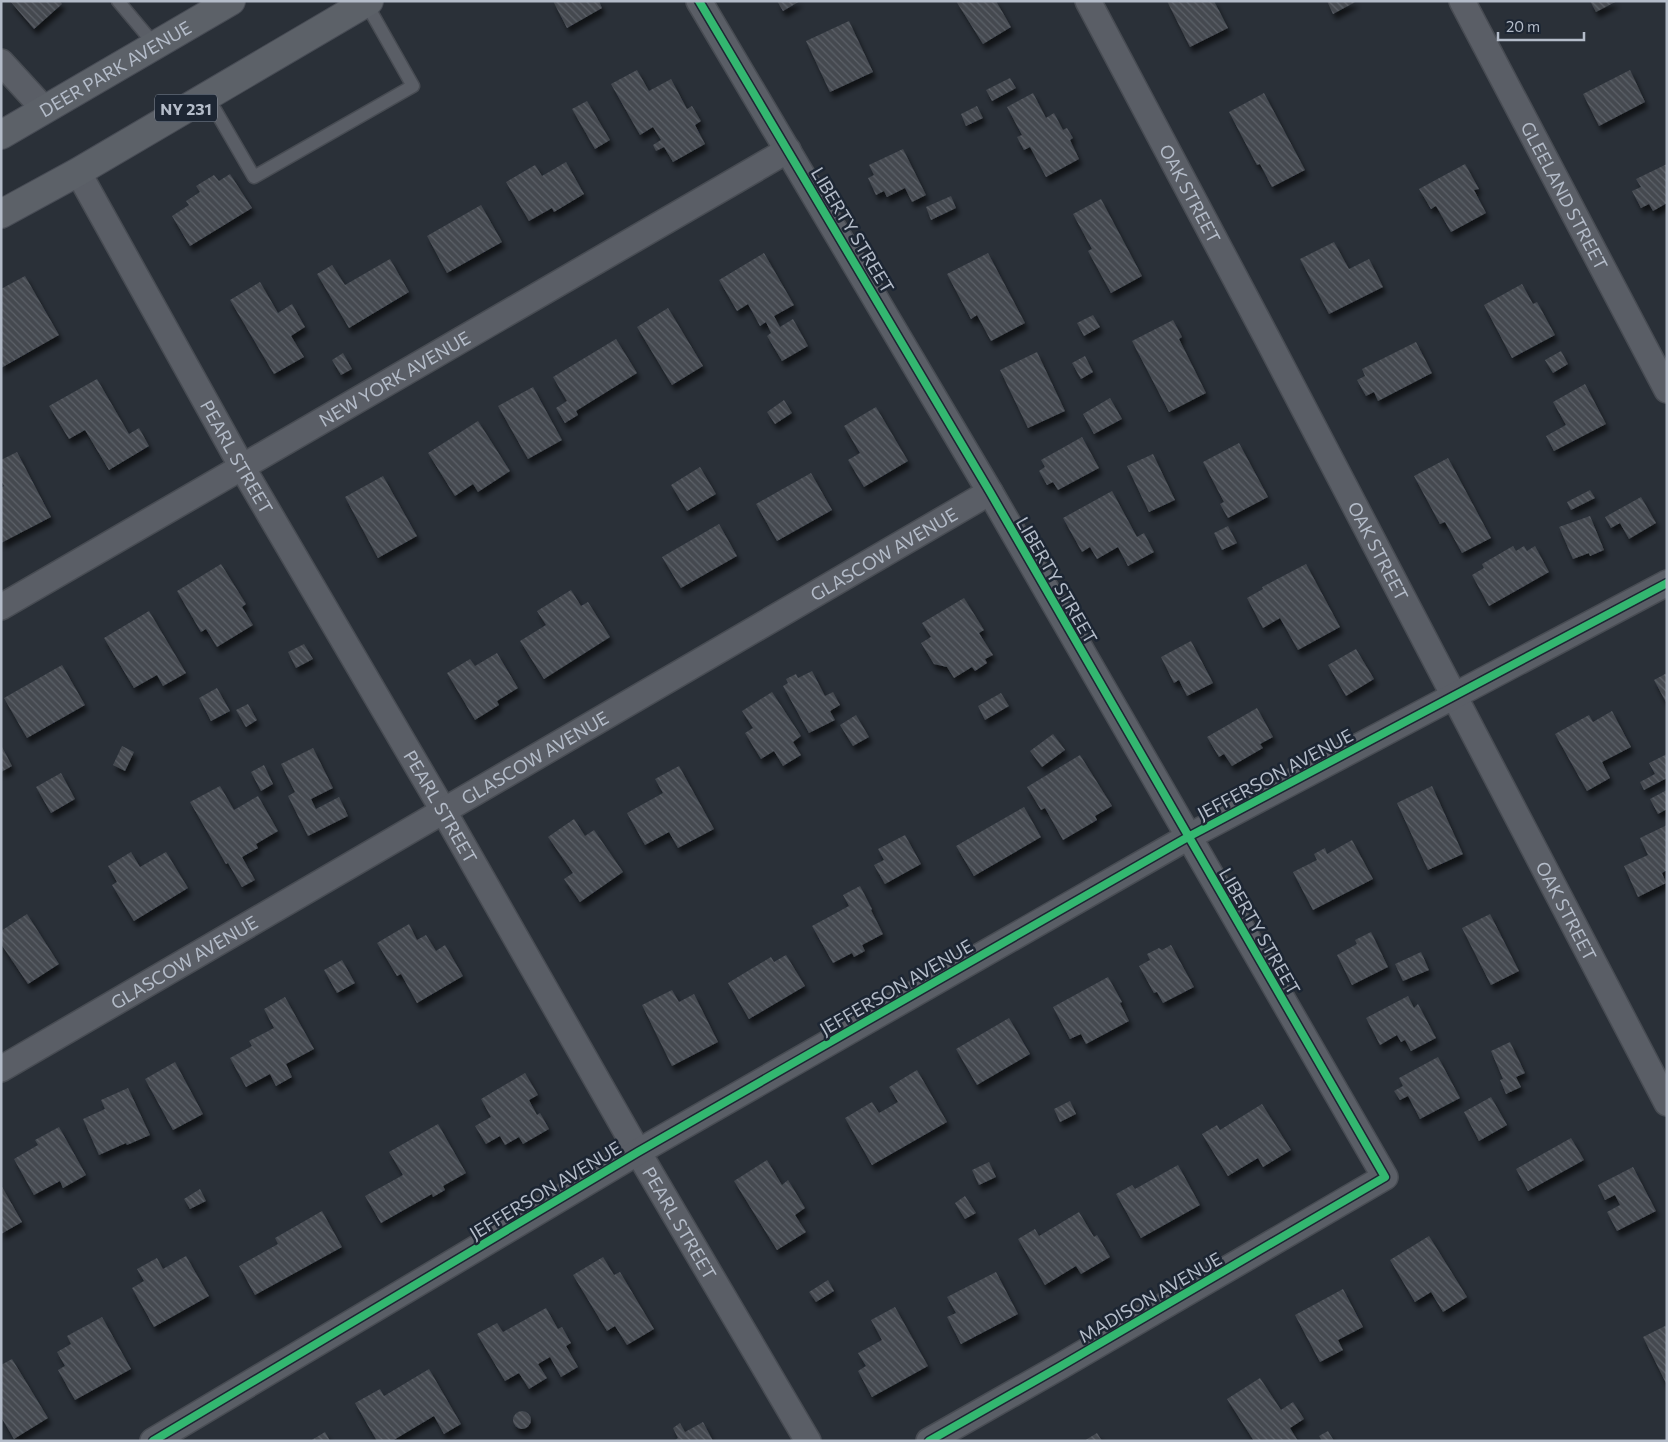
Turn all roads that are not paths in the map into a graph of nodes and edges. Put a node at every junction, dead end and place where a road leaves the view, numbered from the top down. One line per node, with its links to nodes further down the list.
1 (118, 1): 7 (lane)
2 (231, 1): 7 (main road, DEER PARK AVENUE)
3 (699, 1): 12 (street, LIBERTY STREET)
4 (1088, 1): 20 (street, OAK STREET)
5 (1462, 1): 15 (street, GLEELAND STREET)
6 (367, 2): 9 (main road, NY 231); 9 (lane)
7 (156, 45): 10 (main road, DEER PARK AVENUE)
8 (1, 62): 10 (street)
9 (207, 96): 13 (main road, NY 231)
10 (44, 109): 11 (main road, DEER PARK AVENUE)
11 (1, 135)
12 (788, 150): 16 (street, NEW YORK AVENUE); 17 (street, LIBERTY STREET)
13 (78, 172): 14 (main road, NY 231); 16 (street, PEARL STREET)
14 (1, 214)
15 (1667, 390)
16 (242, 467): 19 (street, NEW YORK AVENUE); 21 (street, PEARL STREET)
17 (990, 492): 21 (street, GLASCOW AVENUE); 22 (street, LIBERTY STREET)
18 (1667, 583): 20 (street, JEFFERSON AVENUE)
19 (1, 607)
20 (1453, 696): 22 (street, JEFFERSON AVENUE); 24 (street, OAK STREET)
21 (443, 810): 23 (street, GLASCOW AVENUE); 25 (street, PEARL STREET)
22 (1188, 837): 25 (street, JEFFERSON AVENUE); 26 (street, LIBERTY STREET)
23 (1, 1069)
24 (1667, 1103)
25 (638, 1152): 27 (street, JEFFERSON AVENUE); 28 (street, PEARL STREET)
26 (1384, 1177): 29 (street, MADISON AVENUE)
27 (153, 1441)
28 (808, 1441)
29 (929, 1441)

